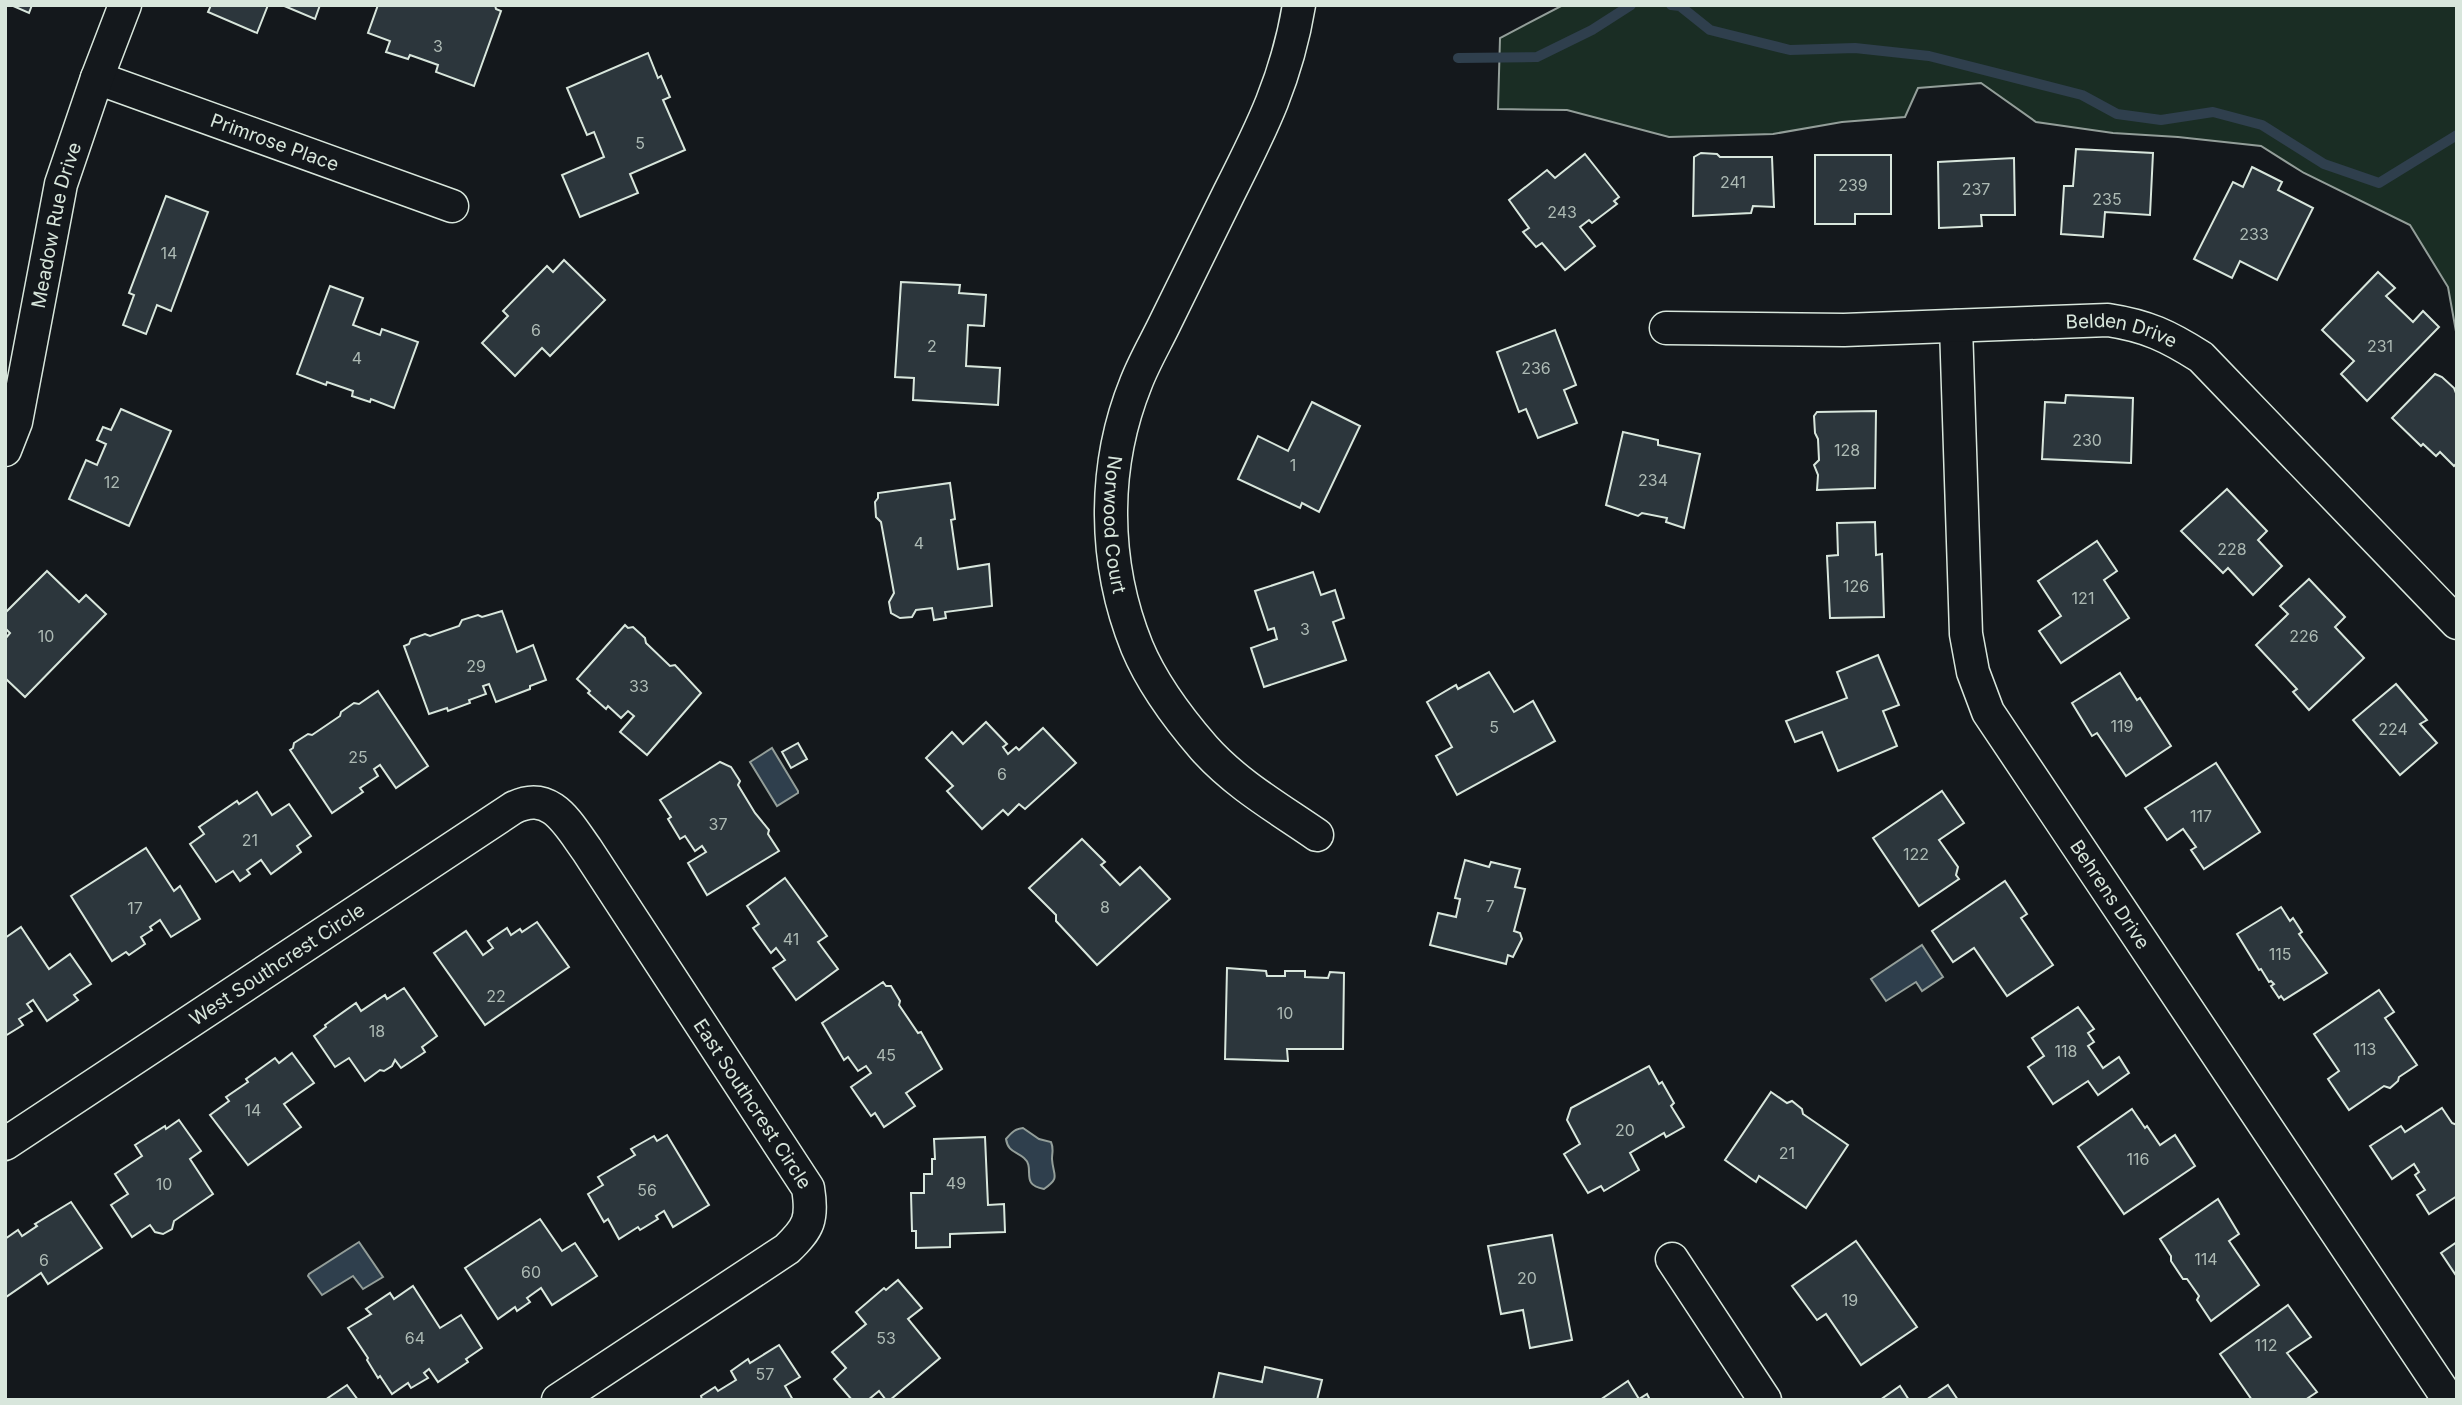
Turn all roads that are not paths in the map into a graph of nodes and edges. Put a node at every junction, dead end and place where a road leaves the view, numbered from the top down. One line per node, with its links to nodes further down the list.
1 (125, 5): 3 (street, Meadow Rue Drive)
2 (1298, 5): 10 (street, Norwood Court)
3 (97, 78): 4 (street, Primrose Place); 7 (street, Meadow Rue Drive)
4 (452, 206)
5 (1956, 326): 6 (street, Belden Drive); 8 (street, Belden Drive); 15 (street, Behrens Drive)
6 (1667, 328)
7 (5, 450)
8 (2457, 623)
9 (552, 807): 11 (street, West Southcrest Circle); 13 (street, East Southcrest Circle)
10 (1317, 835)
11 (5, 1144)
12 (1672, 1259): 14 (street)
13 (558, 1400)
14 (1765, 1400)
15 (2449, 1400)

